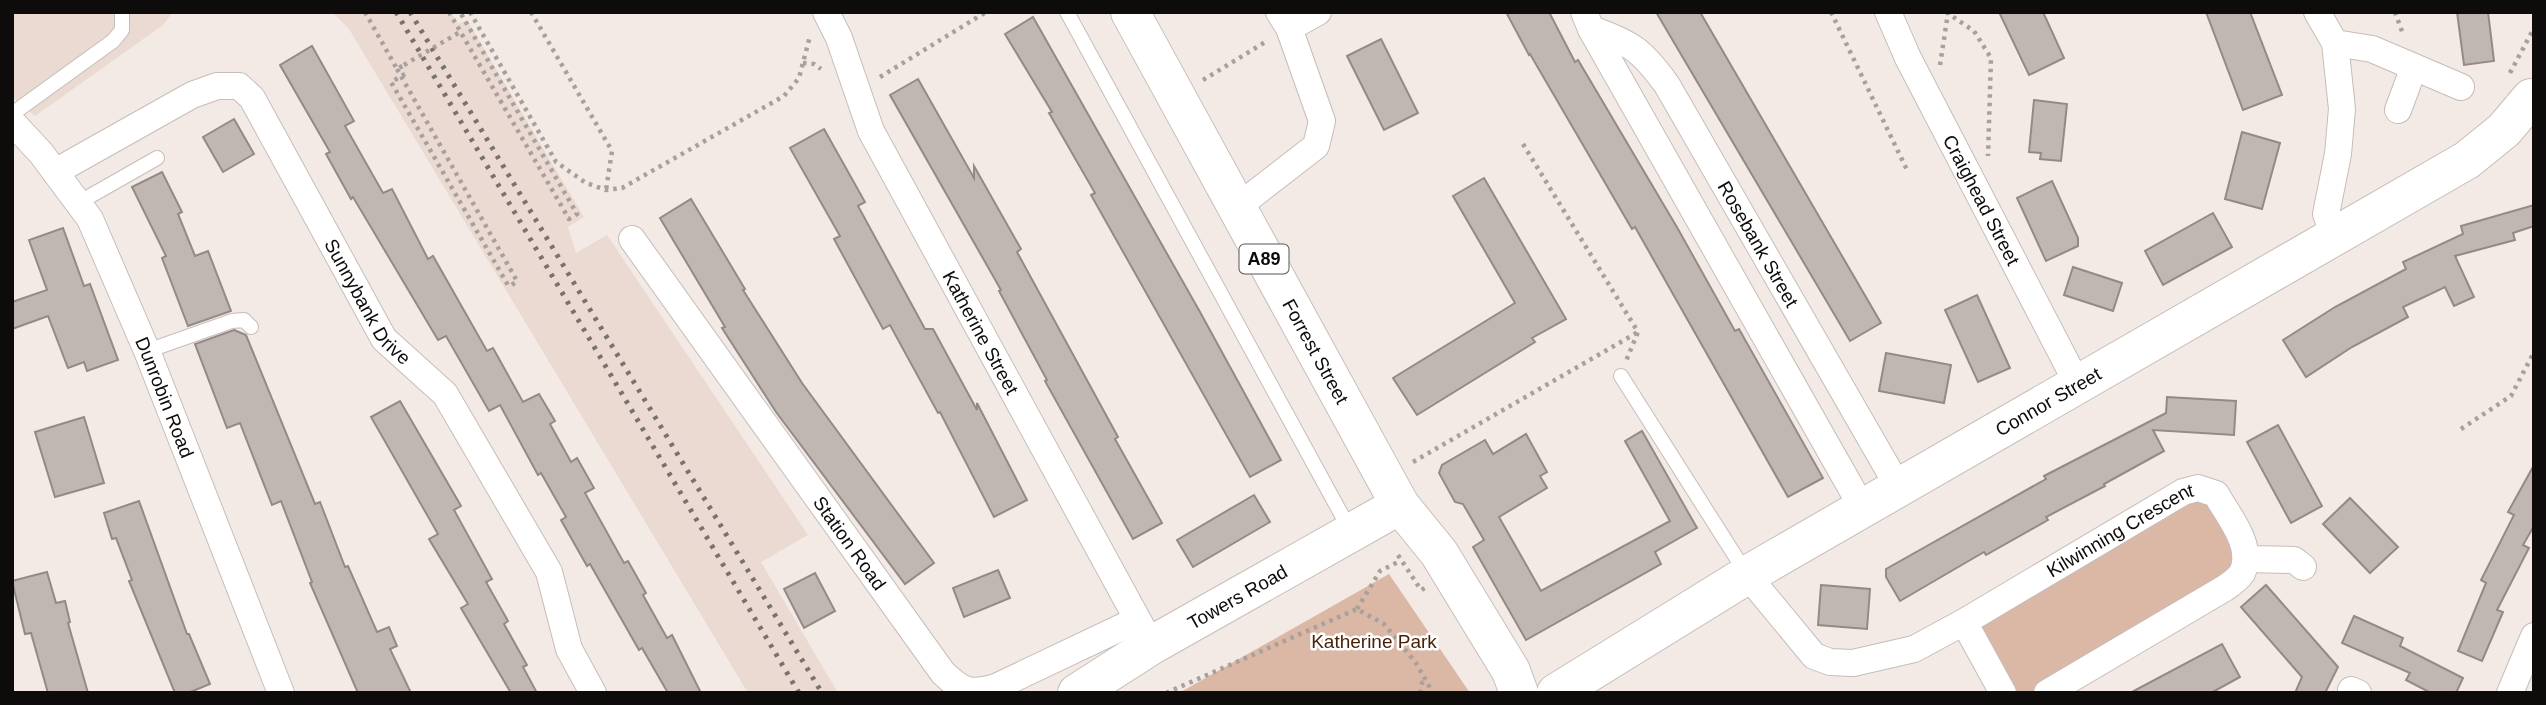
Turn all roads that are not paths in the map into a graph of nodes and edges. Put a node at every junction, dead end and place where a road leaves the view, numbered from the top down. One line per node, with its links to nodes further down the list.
1 (122, 12): 15 (lane)
2 (1067, 12): 30 (lane)
3 (1130, 12): 20 (main road, Forrest Street / A89)
4 (1318, 12): 8 (street)
5 (1888, 12): 26 (street, Craighead Street)
6 (2317, 12): 10 (street)
7 (816, 20): 35 (street, Katherine Street)
8 (1284, 20): 20 (street)
9 (1587, 20): 27 (street, Rosebank Street); 29 (street, Rosebank Street)
10 (2334, 43): 11 (street); 21 (street)
11 (2414, 67): 12 (street); 14 (street)
12 (2461, 87)
13 (2525, 92): 21 (main road, Connor Street)
14 (2398, 110)
15 (12, 114)
16 (12, 122): 18 (street, Dunrobin Road)
17 (158, 158): 19 (lane)
18 (55, 172): 19 (street, Dunrobin Road); 38 (street, Sunnybank Drive)
19 (78, 202): 24 (street, Dunrobin Road)
20 (1236, 208): 28 (main road, Forrest Street / A89)
21 (2334, 236): 26 (main road, Connor Street)
22 (632, 239): 35 (street, Station Road)
23 (251, 327): 24 (lane)
24 (146, 351): 37 (street, Dunrobin Road)
25 (1620, 376): 33 (lane)
26 (2078, 384): 27 (main road, Connor Street)
27 (1899, 488): 29 (main road, Connor Street)
28 (1392, 489): 30 (main road, Towers Road); 40 (main road, Forrest Street / A89); 41 (main road, Forrest Street / A89)
29 (1863, 509): 33 (main road, Connor Street)
30 (1351, 533): 35 (main road, Towers Road)
31 (2246, 559): 32 (street); 34 (street, Kilwinning Crescent); 44 (street)
32 (2303, 567)
33 (1747, 575): 34 (street, Kilwinning Crescent); 42 (main road, Connor Street)
34 (1964, 622): 43 (street)
35 (1145, 632): 39 (main road, Towers Road)
36 (2534, 636): 45 (street)
37 (281, 693)
38 (593, 693)
39 (1077, 693)
40 (1504, 693)
41 (1519, 693)
42 (1556, 693)
43 (2003, 693)
44 (2047, 693)
45 (2510, 693)

